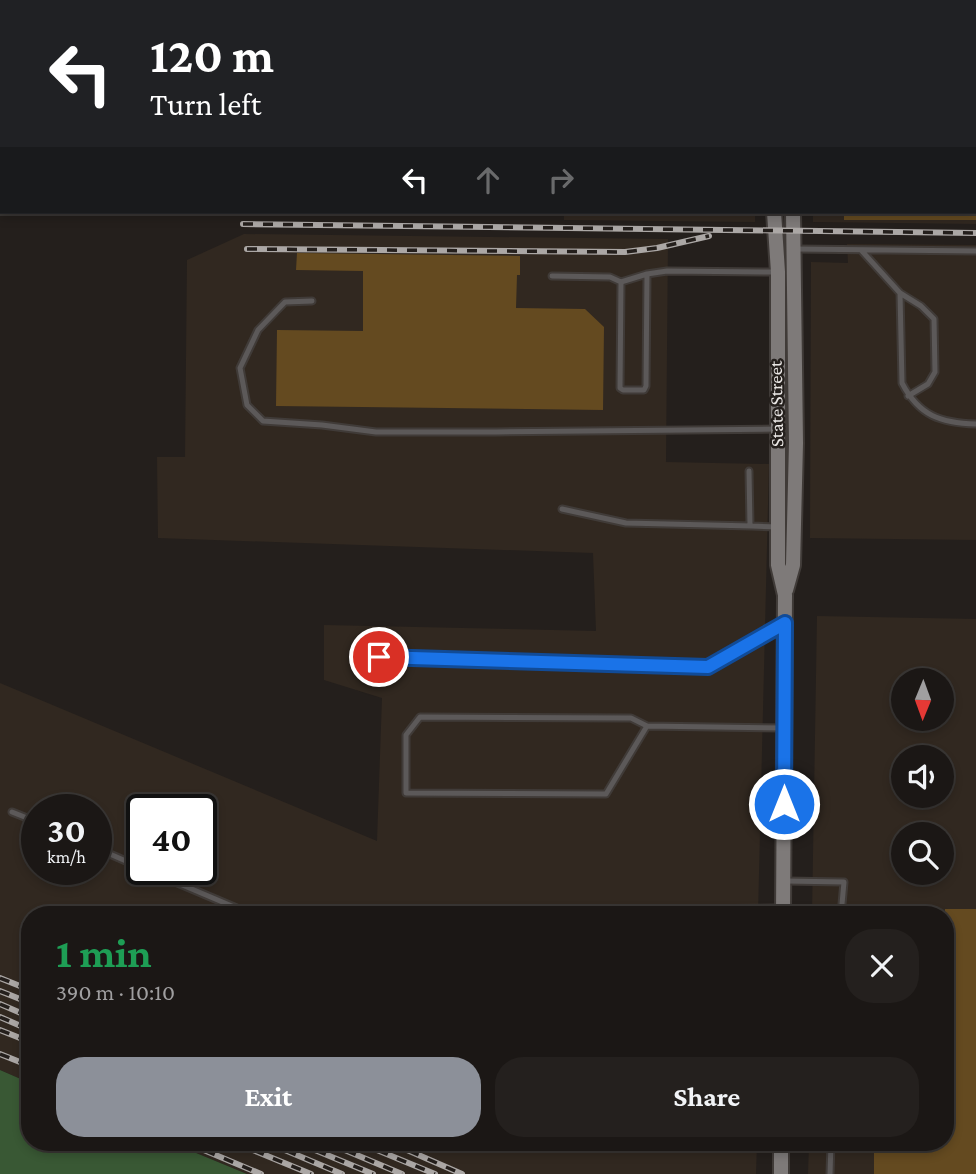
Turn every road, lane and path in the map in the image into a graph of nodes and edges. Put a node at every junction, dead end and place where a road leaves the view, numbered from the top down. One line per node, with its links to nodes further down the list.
1 (774, 214): 6 (street, State Street)
2 (793, 214): 3 (street, State Street)
3 (793, 249): 4 (lane); 19 (street, State Street)
4 (861, 250): 5 (lane); 10 (lane)
5 (976, 251)
6 (778, 272): 7 (lane); 14 (street, State Street)
7 (647, 274): 9 (lane); 9 (lane)
8 (552, 276): 9 (lane)
9 (621, 282)
10 (900, 293): 12 (lane); 12 (lane)
11 (312, 301): 14 (lane)
12 (908, 396): 13 (lane)
13 (976, 424)
14 (778, 429): 18 (street, State Street)
15 (749, 471): 17 (lane)
16 (562, 509): 17 (lane)
17 (752, 526): 18 (lane)
18 (778, 527): 19 (street, State Street)
19 (785, 595): 20 (street, State Street)
20 (785, 623): 21 (lane); 23 (street, State Street)
21 (379, 657)
22 (647, 726): 22 (lane); 23 (lane)
23 (784, 728): 26 (street, State Street)
24 (12, 812): 25 (lane)
25 (21, 816)
26 (783, 881): 29 (street, State Street); 30 (lane)
27 (182, 885): 28 (lane)
28 (232, 906)
29 (783, 906)
30 (842, 906)
31 (781, 1151): 33 (street)
32 (831, 1151): 34 (lane)
33 (781, 1174)
34 (830, 1174)

